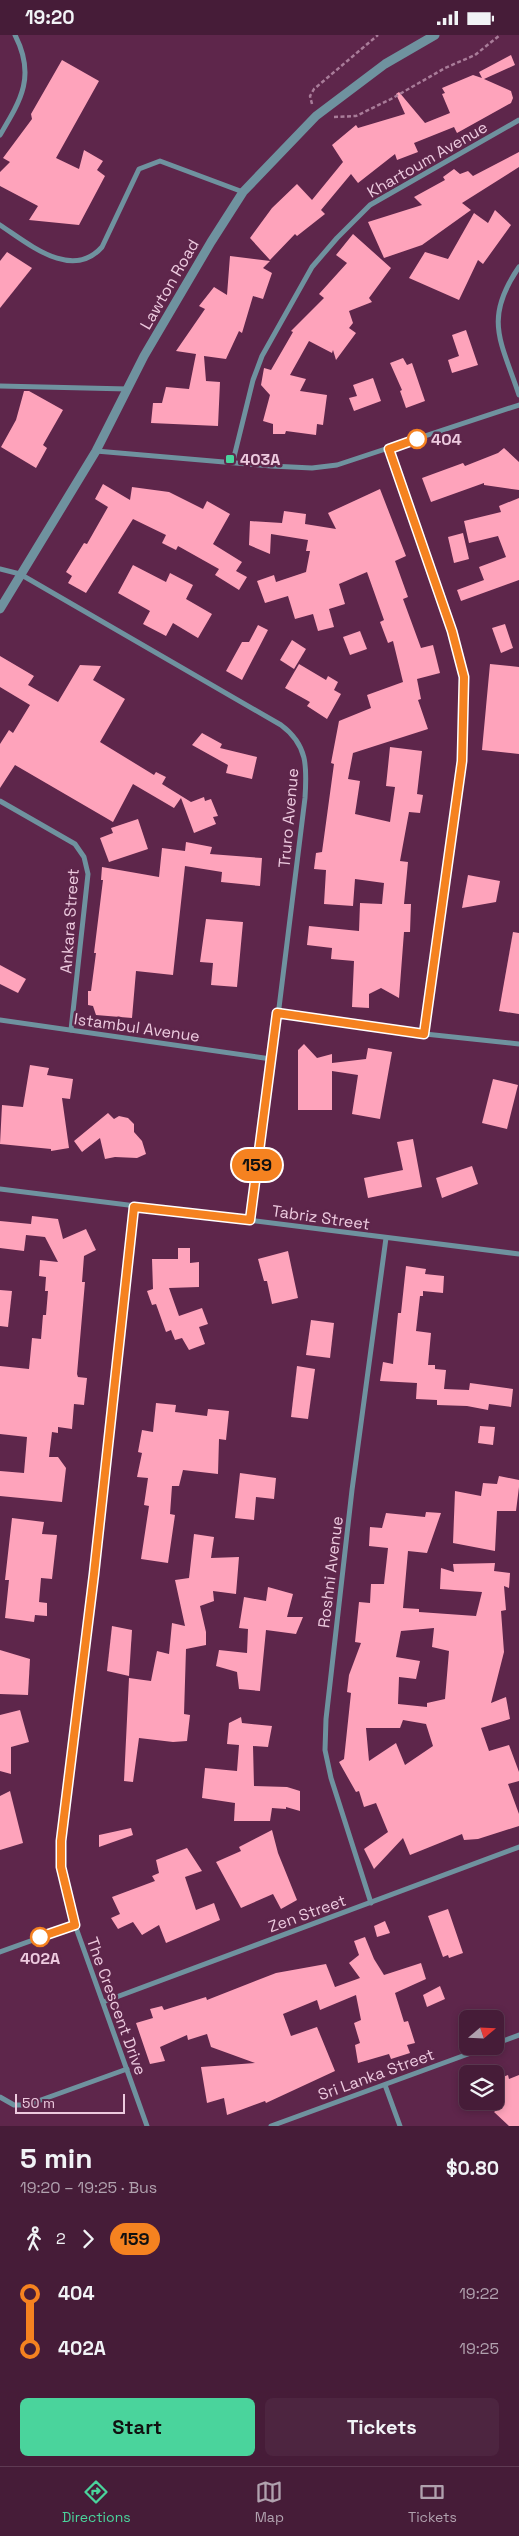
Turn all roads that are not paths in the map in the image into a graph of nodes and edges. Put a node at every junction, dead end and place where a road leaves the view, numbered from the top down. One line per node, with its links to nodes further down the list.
1 (15, 35): 4 (street)
2 (436, 35): 5 (street, Lawton Road)
3 (519, 120): 14 (street, Khartoum Avenue)
4 (0, 135)
5 (244, 193): 6 (street); 9 (street, Lawton Road)
6 (0, 225)
7 (519, 267): 10 (street)
8 (0, 386): 9 (street)
9 (128, 389): 13 (street, Lawton Road)
10 (519, 395)
11 (519, 405): 12 (street)
12 (389, 449): 14 (street); 22 (street)
13 (96, 451): 14 (street); 16 (street, Lawton Road)
14 (233, 461)
15 (0, 569): 16 (street, Truro Avenue)
16 (20, 574): 17 (street, Lawton Road); 19 (street, Truro Avenue)
17 (0, 609)
18 (0, 801): 21 (street, Ankara Street)
19 (277, 1013): 22 (street); 24 (street, Truro Avenue)
20 (0, 1020): 21 (street, Istambul Avenue)
21 (71, 1030): 24 (street, Istambul Avenue)
22 (424, 1034): 23 (street)
23 (519, 1044)
24 (271, 1059): 27 (street, Truro Avenue)
25 (0, 1189): 26 (street, Tabriz Street)
26 (134, 1207): 27 (street, Tabriz Street); 32 (street, The Crescent Drive)
27 (250, 1220): 28 (street, Tabriz Street)
28 (386, 1238): 29 (street, Tabriz Street); 31 (street, Roshni Avenue)
29 (519, 1254)
30 (519, 1847): 31 (street, Zen Street)
31 (371, 1903): 34 (street, Zen Street)
32 (75, 1925): 33 (street); 34 (street, The Crescent Drive)
33 (0, 1952)
34 (103, 2002): 38 (street, The Crescent Drive)
35 (519, 2035): 36 (street)
36 (504, 2041)
37 (466, 2055): 39 (street, Sri Lanka Street)
38 (127, 2069): 40 (street); 41 (street, The Crescent Drive)
39 (385, 2085): 42 (street, Sri Lanka Street); 43 (street)
40 (0, 2097)
41 (148, 2126)
42 (271, 2126)
43 (400, 2126)

